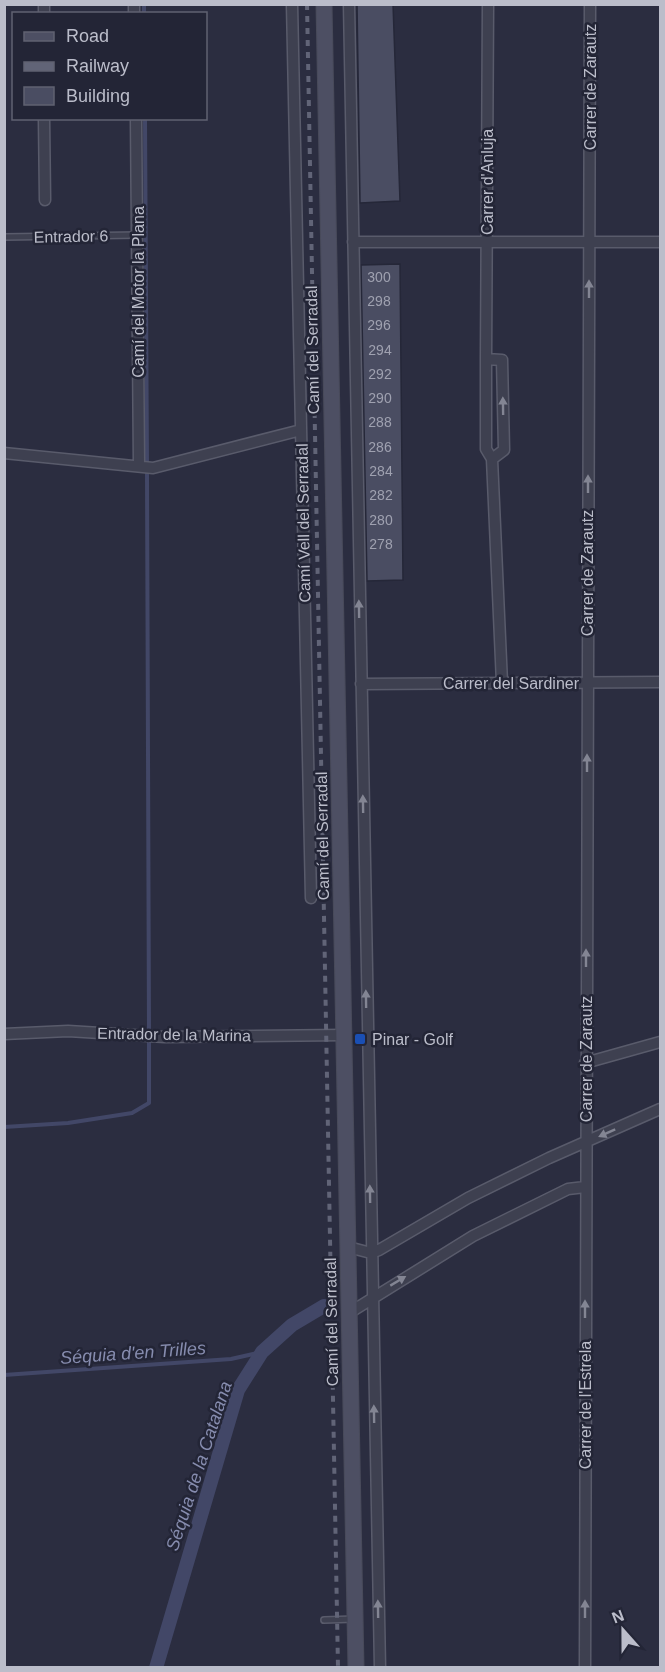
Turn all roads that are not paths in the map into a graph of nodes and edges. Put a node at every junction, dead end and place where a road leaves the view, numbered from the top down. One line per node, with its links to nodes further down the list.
1 (292, 4): 16 (street, Camí Vell del Serradal)
2 (324, 4): 26 (street, Camí del Serradal)
3 (349, 4): 11 (street)
4 (488, 4): 12 (street, Carrer d'Anluja)
5 (590, 4): 13 (street, Carrer de Zarautz)
6 (44, 120): 8 (street)
7 (136, 120): 9 (street, Camí del Motor la Plana)
8 (45, 200)
9 (138, 235): 10 (lane, Entrador 6); 19 (street, Camí del Motor la Plana)
10 (4, 237)
11 (353, 242): 12 (street); 23 (street, one-way to 11)
12 (486, 242): 13 (street); 15 (street, Carrer d'Anluja)
13 (589, 242): 14 (street); 22 (street, Carrer de Zarautz, one-way to 13)
14 (660, 242)
15 (486, 359): 18 (street, Carrer d'Anluja); 18 (street, Carrer d'Anluja, one-way to 15)
16 (301, 430): 19 (street); 24 (street, Camí Vell del Serradal)
17 (4, 453): 19 (street)
18 (492, 459): 21 (street, Carrer d'Anluja)
19 (139, 465)
20 (660, 682): 22 (street, Carrer del Sardiner)
21 (502, 683): 22 (street, Carrer del Sardiner); 23 (street, Carrer del Sardiner)
22 (587, 683): 28 (street, Carrer de Zarautz, one-way to 22)
23 (361, 684): 33 (street, one-way to 23)
24 (311, 898)
25 (4, 1034): 26 (street, Entrador de la Marina)
26 (344, 1035): 32 (street, Camí del Serradal)
27 (660, 1042): 28 (street)
28 (585, 1063): 30 (street, Carrer de Zarautz)
29 (660, 1109): 30 (street, one-way to 30)
30 (585, 1142): 31 (street, Carrer de l'Estrela); 33 (street)
31 (585, 1187): 34 (street, one-way to 31); 40 (street, Carrer de l'Estrela, one-way to 31)
32 (348, 1247): 33 (street); 35 (street, Camí del Serradal)
33 (371, 1253): 34 (street)
34 (372, 1298): 35 (street); 39 (street, one-way to 34)
35 (349, 1312): 36 (street, Camí del Serradal)
36 (355, 1619): 37 (lane); 38 (street, Camí del Serradal)
37 (324, 1620)
38 (356, 1668)
39 (380, 1668)
40 (585, 1668)

